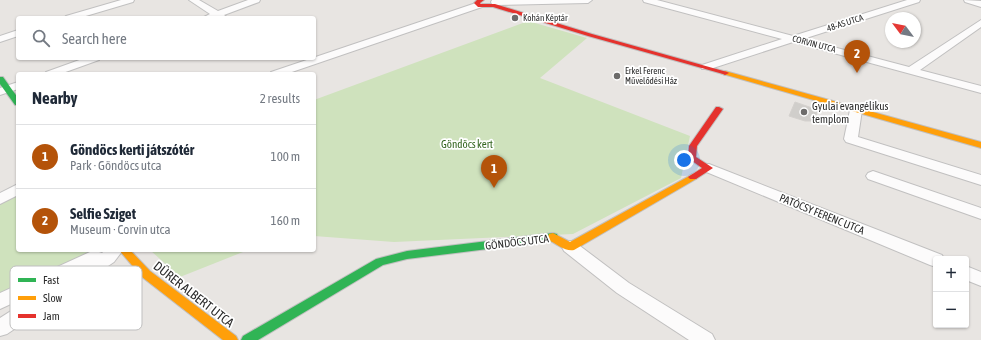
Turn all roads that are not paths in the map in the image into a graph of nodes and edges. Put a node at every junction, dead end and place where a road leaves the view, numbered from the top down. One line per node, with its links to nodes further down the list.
1 (130, 0): 11 (street)
2 (193, 0): 12 (street)
3 (256, 0): 12 (street)
4 (588, 0): 9 (street)
5 (647, 0): 16 (street, CORVIN UTCA)
6 (916, 0): 16 (street, 48-AS UTCA)
7 (968, 0): 10 (street)
8 (479, 1): 9 (street); 19 (street)
9 (496, 3): 20 (street)
10 (981, 4)
11 (76, 16)
12 (220, 16)
13 (981, 23): 21 (street)
14 (16, 34): 15 (street)
15 (0, 38)
16 (796, 39): 20 (street, 48-AS UTCA); 21 (street, CORVIN UTCA)
17 (89, 60): 22 (street)
18 (287, 60): 19 (street)
19 (297, 67): 23 (street)
20 (706, 67): 29 (street)
21 (911, 71): 26 (street, CORVIN UTCA)
22 (56, 72)
23 (281, 72)
24 (0, 79): 25 (street)
25 (9, 89): 27 (street)
26 (981, 90)
27 (16, 101)
28 (719, 109): 31 (street)
29 (856, 110): 30 (street); 33 (street)
30 (981, 145)
31 (709, 168): 39 (street); 43 (street, PATÓCSY FERENC UTCA)
32 (873, 176): 38 (street)
33 (981, 180)
34 (16, 190): 36 (street)
35 (16, 196): 37 (street)
36 (0, 199)
37 (0, 203)
38 (981, 214)
39 (570, 246): 55 (street, GÖNDÖCS UTCA); 56 (street)
40 (107, 252): 44 (street)
41 (114, 252): 45 (street)
42 (126, 252): 46 (street, DÜRER ALBERT UTCA)
43 (933, 259)
44 (76, 266)
45 (94, 266)
46 (139, 266)
47 (142, 270): 54 (street, DÜRER ALBERT UTCA)
48 (969, 273): 49 (street)
49 (981, 279)
50 (10, 296): 51 (street)
51 (0, 301)
52 (10, 321): 53 (street)
53 (0, 328)
54 (228, 339)
55 (248, 340)
56 (705, 340)

